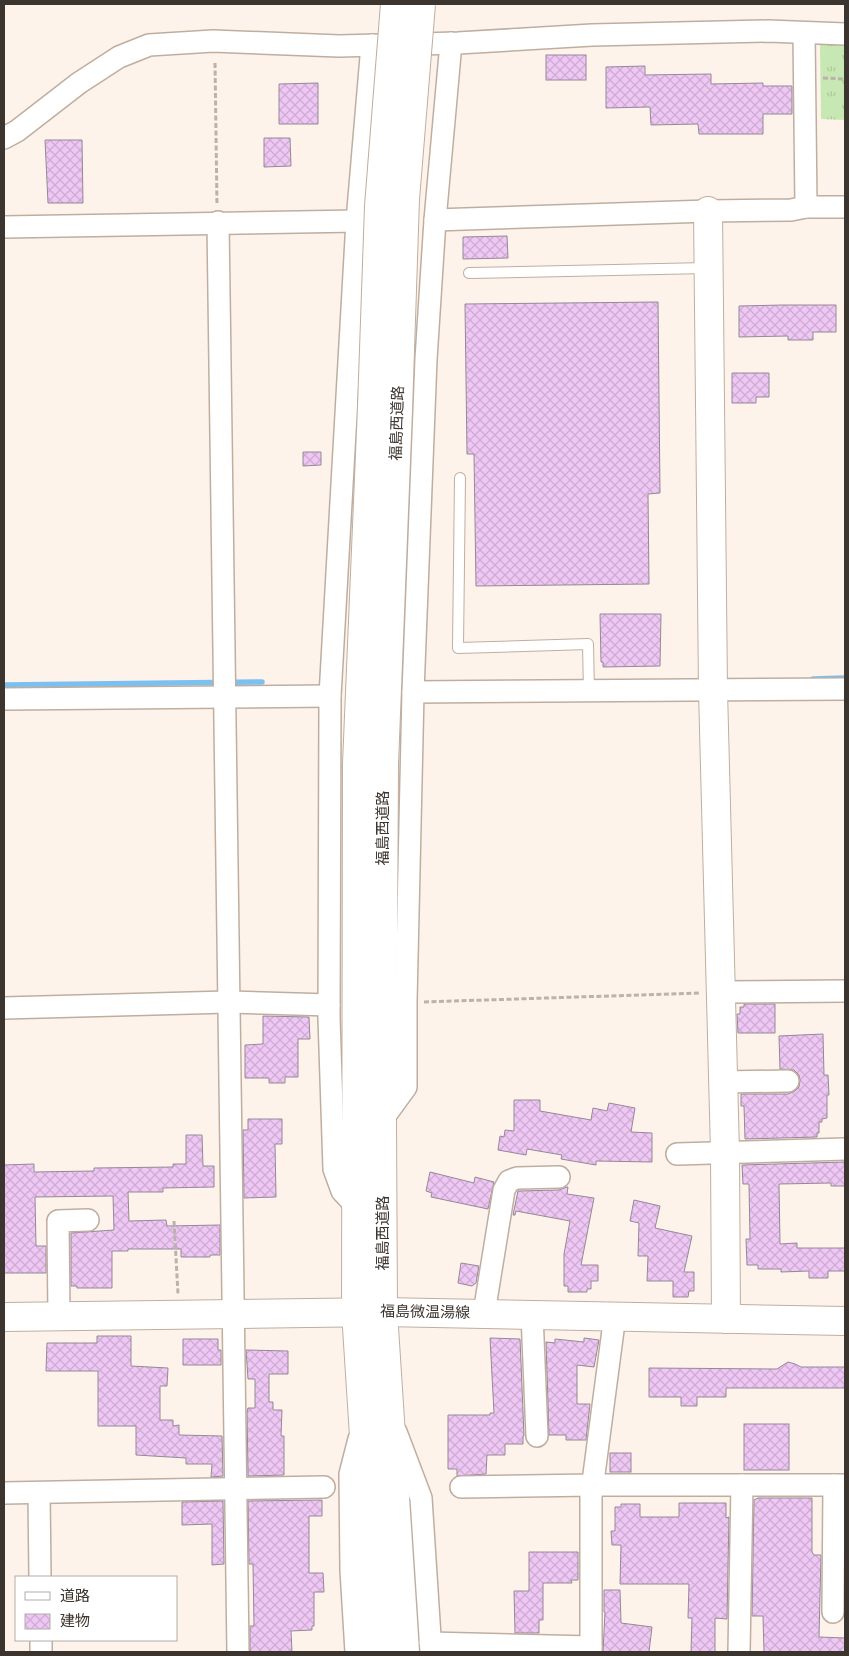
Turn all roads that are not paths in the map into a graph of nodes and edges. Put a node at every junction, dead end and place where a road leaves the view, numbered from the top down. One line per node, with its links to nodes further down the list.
1 (395, 4): 17 (main road, 福島西道路, bridge)
2 (421, 4): 17 (main road, 福島西道路, bridge)
3 (804, 33): 4 (street); 5 (street); 8 (street)
4 (845, 34)
5 (451, 43): 6 (street); 11 (street)
6 (372, 45): 7 (street); 12 (street)
7 (4, 138)
8 (806, 207): 9 (street); 10 (street)
9 (845, 207)
10 (708, 211): 11 (street); 15 (main road)
11 (435, 220): 21 (street)
12 (357, 221): 13 (street); 23 (street)
13 (218, 222): 14 (street); 24 (street)
14 (4, 227)
15 (708, 268): 16 (lane); 20 (main road)
16 (469, 273)
17 (384, 408): 33 (main road, 福島西道路); 38 (main road, 福島西道路)
18 (460, 478): 22 (lane)
19 (845, 689): 20 (street)
20 (713, 690): 22 (street); 27 (main road)
21 (413, 692): 22 (street); 33 (street)
22 (589, 692)
23 (330, 696): 24 (street); 29 (street)
24 (224, 697): 25 (street); 28 (street)
25 (4, 699)
26 (845, 990): 27 (street)
27 (720, 992): 32 (main road)
28 (228, 1002): 29 (street); 30 (street); 42 (street)
29 (329, 1005): 38 (street)
30 (4, 1008)
31 (788, 1080): 32 (street)
32 (723, 1082): 35 (main road)
33 (382, 1120): 41 (main road, 福島西道路)
34 (845, 1149): 35 (street)
35 (725, 1152): 36 (street); 48 (main road)
36 (676, 1154)
37 (559, 1177): 43 (street)
38 (356, 1206): 40 (main road, 福島西道路)
39 (88, 1220): 46 (street)
40 (356, 1312): 41 (main road, 福島微温湯線); 42 (main road, 福島微温湯線); 51 (main road, 福島西道路)
41 (383, 1312): 43 (main road, 福島微温湯線); 50 (main road, 福島西道路)
42 (232, 1313): 46 (main road, 福島微温湯線); 58 (street)
43 (484, 1313): 44 (main road, 福島微温湯線)
44 (532, 1314): 45 (main road, 福島微温湯線); 52 (street)
45 (615, 1315): 48 (main road, 福島微温湯線); 53 (street)
46 (59, 1316): 47 (main road, 福島微温湯線)
47 (4, 1317)
48 (726, 1319): 49 (main road, 福島微温湯線)
49 (845, 1321)
50 (390, 1418): 63 (street); 68 (main road, 福島西道路)
51 (363, 1421): 66 (street); 67 (main road, 福島西道路)
52 (537, 1436)
53 (593, 1485): 54 (street); 57 (street); 64 (street)
54 (742, 1485): 55 (street); 69 (street)
55 (840, 1485): 62 (street)
56 (324, 1487): 58 (street)
57 (461, 1488)
58 (235, 1490): 60 (street); 65 (street)
59 (4, 1493): 60 (street)
60 (39, 1493): 61 (street)
61 (40, 1576)
62 (833, 1612)
63 (430, 1648): 64 (street)
64 (591, 1650)
65 (238, 1652)
66 (356, 1652)
67 (378, 1652)
68 (405, 1652)
69 (739, 1652)

